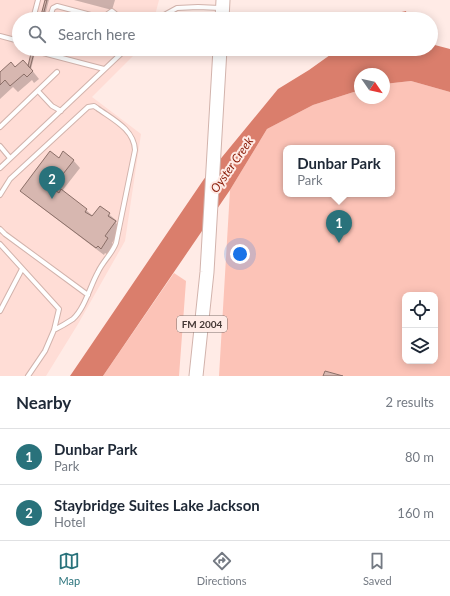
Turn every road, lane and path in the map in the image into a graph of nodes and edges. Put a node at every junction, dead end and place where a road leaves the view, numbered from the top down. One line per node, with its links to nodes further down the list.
1 (38, 0): 3 (lane)
2 (222, 9): 6 (lane)
3 (35, 12)
4 (52, 12): 5 (lane)
5 (80, 12)
6 (170, 12)
7 (0, 36): 8 (lane)
8 (12, 39)
9 (54, 56): 12 (lane)
10 (117, 56): 12 (lane)
11 (220, 56): 28 (main road, FM 2004 / FM 2004)
12 (104, 69): 15 (lane)
13 (57, 72): 14 (lane)
14 (38, 91): 15 (lane); 16 (lane)
15 (61, 111): 18 (lane)
16 (0, 127)
17 (0, 146): 18 (lane)
18 (10, 158): 19 (lane)
19 (0, 168)
20 (0, 195): 24 (lane)
21 (0, 230): 24 (lane)
22 (0, 244): 23 (lane)
23 (22, 269): 25 (lane); 26 (lane)
24 (88, 295): 26 (lane)
25 (0, 311)
26 (54, 330): 27 (lane)
27 (28, 376)
28 (196, 376)

